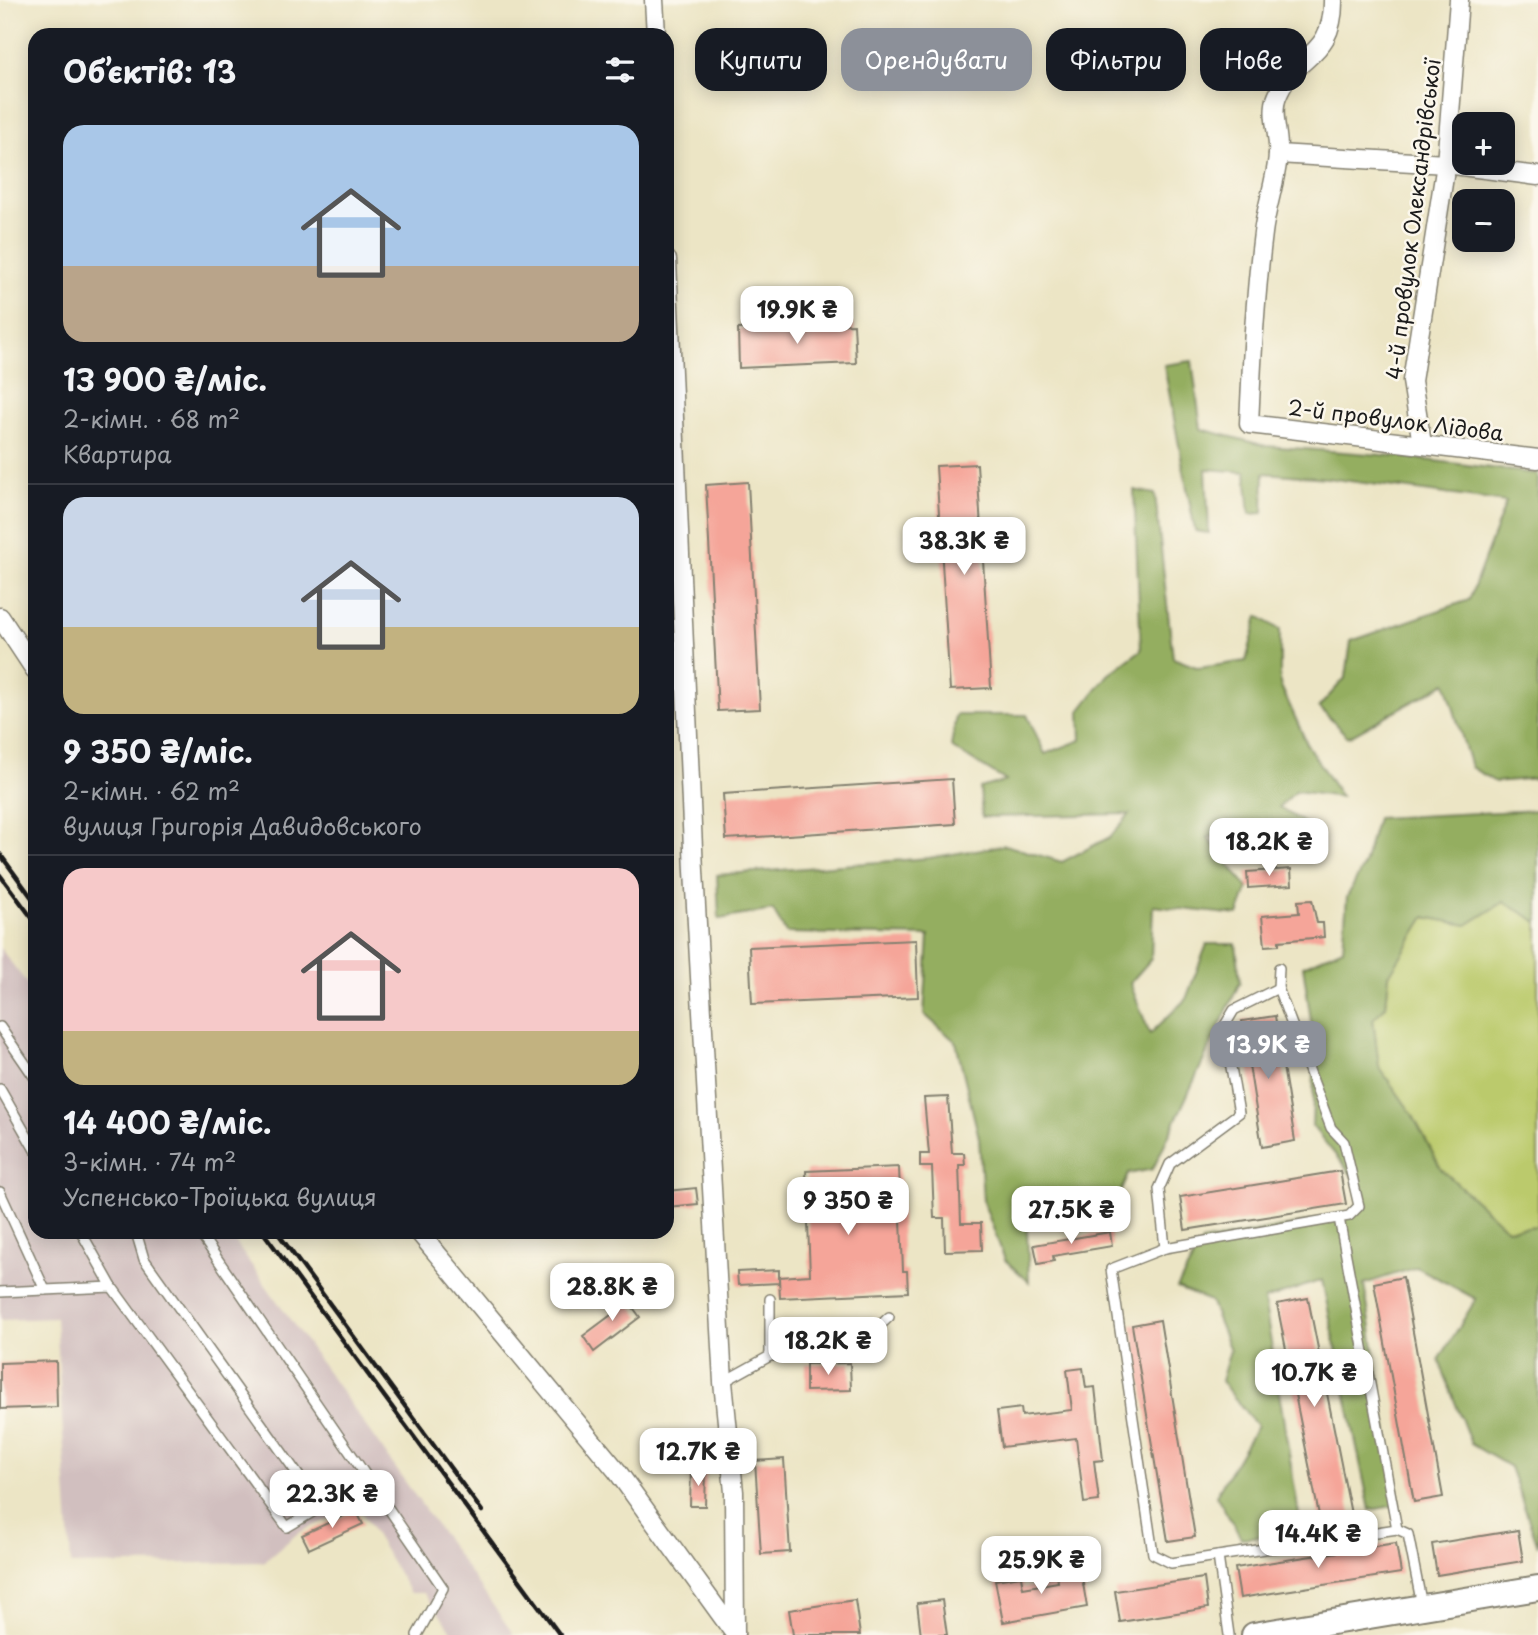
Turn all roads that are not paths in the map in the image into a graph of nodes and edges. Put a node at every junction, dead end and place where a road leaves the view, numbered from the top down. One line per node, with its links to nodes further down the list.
1 (654, 0): 4 (street)
2 (1333, 0): 5 (street)
3 (1459, 0): 6 (street, 4-й провулок Олександрівської)
4 (656, 28)
5 (1278, 155): 6 (street); 9 (street, 2-й провулок Лідова)
6 (1446, 164): 7 (street); 9 (street, 4-й провулок Олександрівської)
7 (1538, 176)
8 (674, 414): 32 (street)
9 (1422, 444): 10 (street, 2-й провулок Лідова)
10 (1538, 459)
11 (0, 617): 12 (street)
12 (28, 659)
13 (1279, 968): 14 (lane)
14 (1278, 988): 20 (lane); 25 (lane)
15 (0, 1027): 16 (lane)
16 (28, 1068)
17 (0, 1089): 18 (lane)
18 (28, 1138)
19 (0, 1192): 27 (lane)
20 (1339, 1218): 25 (lane); 33 (lane)
21 (85, 1239): 26 (lane)
22 (138, 1239): 26 (lane)
23 (204, 1239): 37 (lane)
24 (425, 1239): 38 (street)
25 (1166, 1248): 34 (lane)
26 (112, 1287): 27 (lane)
27 (45, 1290): 28 (lane)
28 (0, 1292)
29 (770, 1299): 31 (lane)
30 (889, 1317): 31 (lane)
31 (770, 1356): 32 (lane)
32 (723, 1382): 38 (street)
33 (1397, 1529): 34 (lane); 36 (lane)
34 (1218, 1556): 39 (lane)
35 (1538, 1588): 36 (main road)
36 (1422, 1608): 40 (main road)
37 (418, 1635)
38 (735, 1635)
39 (1229, 1635)
40 (1254, 1635)

